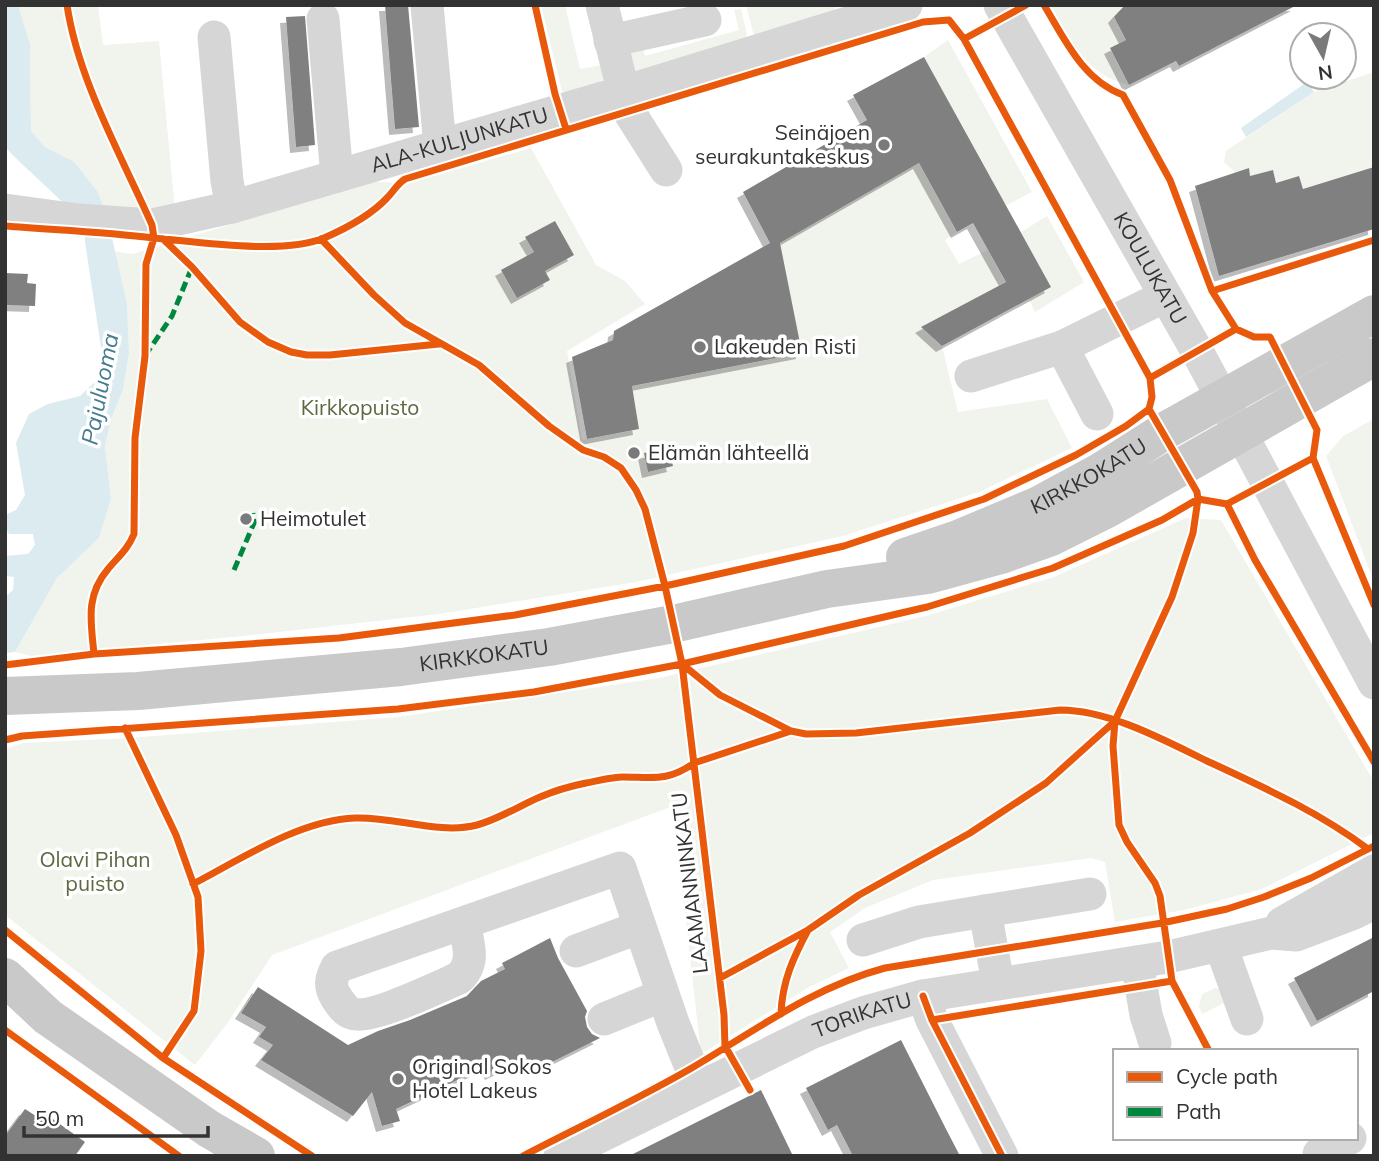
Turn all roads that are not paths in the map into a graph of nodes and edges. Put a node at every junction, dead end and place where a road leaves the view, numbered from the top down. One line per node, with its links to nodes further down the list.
1 (427, 5): 10 (street)
2 (602, 5): 8 (street)
3 (906, 5): 9 (street, ALA-KULJUNKATU)
4 (1000, 5): 15 (street, KOULUKATU)
5 (323, 19): 12 (street)
6 (705, 20): 8 (street)
7 (214, 37): 13 (street)
8 (610, 41): 9 (street)
9 (623, 92): 10 (street, ALA-KULJUNKATU); 11 (street)
10 (440, 146): 12 (street, ALA-KULJUNKATU)
11 (666, 170)
12 (337, 176): 13 (street, ALA-KULJUNKATU)
13 (232, 207): 14 (street, ALA-KULJUNKATU)
14 (5, 211)
15 (1165, 296): 17 (street); 20 (street, KOULUKATU)
16 (1374, 314): 20 (main road, KIRKKOKATU)
17 (1062, 347): 19 (street); 21 (street)
18 (1374, 357): 22 (main road, KIRKKOKATU)
19 (971, 376)
20 (1222, 398): 22 (street, KOULUKATU); 23 (main road, KIRKKOKATU)
21 (1097, 414)
22 (1241, 433): 23 (main road, KIRKKOKATU); 24 (street, KOULUKATU)
23 (827, 589): 25 (main road, KIRKKOKATU)
24 (1374, 682)
25 (138, 691): 26 (main road, KIRKKOKATU); 27 (main road, KIRKKOKATU)
26 (5, 696)
27 (5, 719)
28 (1374, 871): 34 (street, TORIKATU)
29 (1090, 894): 31 (street)
30 (1374, 903): 34 (street, TORIKATU)
31 (985, 911): 35 (street); 40 (street)
32 (464, 923): 33 (street)
33 (640, 927): 37 (street); 41 (street)
34 (1271, 933): 36 (street, TORIKATU)
35 (863, 940)
36 (1221, 946): 38 (street, TORIKATU); 46 (street)
37 (576, 951)
38 (1137, 962): 40 (street, TORIKATU); 47 (street)
39 (5, 977): 44 (main road)
40 (998, 983): 42 (street, TORIKATU)
41 (663, 995): 45 (street); 48 (street)
42 (923, 996): 48 (street, TORIKATU); 57 (street)
43 (5, 997): 44 (main road)
44 (48, 1017): 50 (main road)
45 (604, 1019)
46 (1247, 1019)
47 (1155, 1043)
48 (699, 1087): 56 (street, TORIKATU)
49 (1374, 1126): 51 (street)
50 (209, 1129): 54 (main road); 55 (main road)
51 (1358, 1134)
52 (1346, 1140): 53 (street)
53 (1319, 1154)
54 (239, 1156)
55 (256, 1156)
56 (561, 1156)
57 (1002, 1156)

